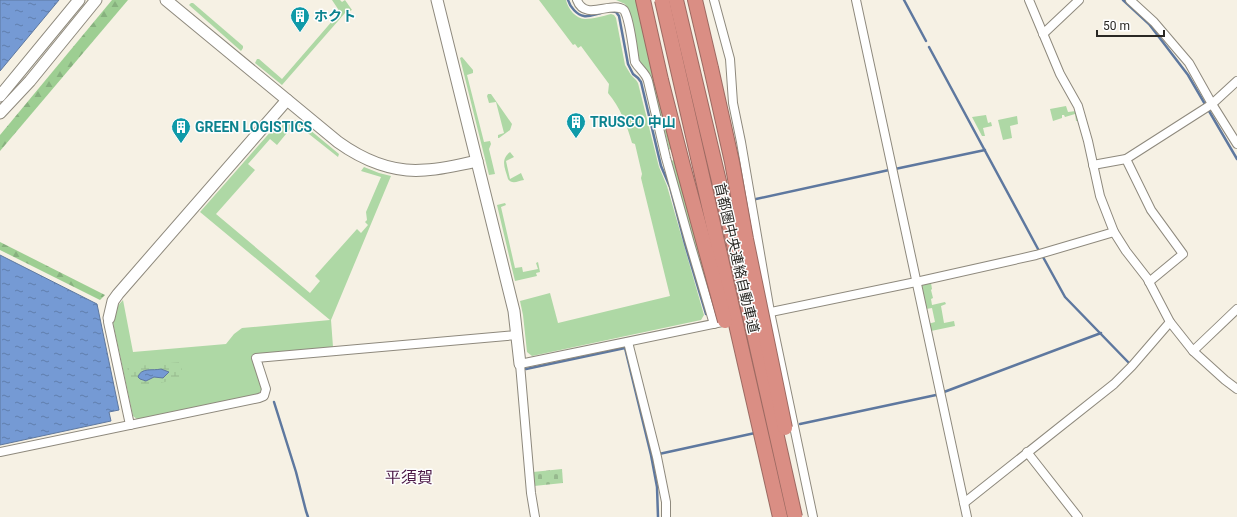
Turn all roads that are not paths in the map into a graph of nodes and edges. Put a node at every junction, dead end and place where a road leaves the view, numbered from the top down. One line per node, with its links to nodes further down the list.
1 (79, 0): 17 (street)
2 (96, 0): 20 (street)
3 (166, 0): 18 (street)
4 (437, 0): 23 (street)
5 (577, 0): 32 (street)
6 (643, 0): 39 (highway, bridge)
7 (662, 0): 39 (highway, 首都圏中央連絡自動車道, bridge)
8 (676, 0): 42 (highway, 首都圏中央連絡自動車道, bridge)
9 (695, 0): 42 (highway, bridge)
10 (714, 0): 29 (street)
11 (856, 0): 26 (street)
12 (1030, 0): 15 (street)
13 (1079, 0): 15 (street)
14 (1130, 0): 19 (street)
15 (1043, 34): 24 (street)
16 (1237, 81): 19 (street)
17 (0, 96)
18 (287, 100): 23 (street); 30 (street)
19 (1212, 104): 21 (street); 22 (street)
20 (0, 113)
21 (1237, 144)
22 (1126, 159): 24 (street); 27 (street)
23 (477, 161): 33 (street)
24 (1093, 164): 25 (street)
25 (1114, 232): 26 (street); 27 (street)
26 (916, 282): 29 (street); 43 (street)
27 (1149, 282): 31 (street)
28 (1237, 309): 35 (street)
29 (770, 312): 32 (street); 48 (street)
30 (109, 318): 38 (street)
31 (1170, 322): 35 (street); 41 (street)
32 (714, 324): 34 (street)
33 (518, 335): 36 (street); 38 (street)
34 (628, 342): 36 (street); 45 (street)
35 (1193, 350): 37 (street)
36 (520, 364): 44 (street)
37 (1237, 389)
38 (130, 425): 40 (street)
39 (761, 436): 46 (highway, 首都圏中央連絡自動車道, bridge)
40 (0, 452)
41 (1027, 452): 43 (street); 50 (street)
42 (790, 491): 47 (highway, 首都圏中央連絡自動車道, bridge)
43 (964, 503): 49 (street)
44 (535, 517)
45 (666, 517)
46 (780, 517)
47 (795, 517)
48 (813, 517)
49 (967, 517)
50 (1078, 517)

